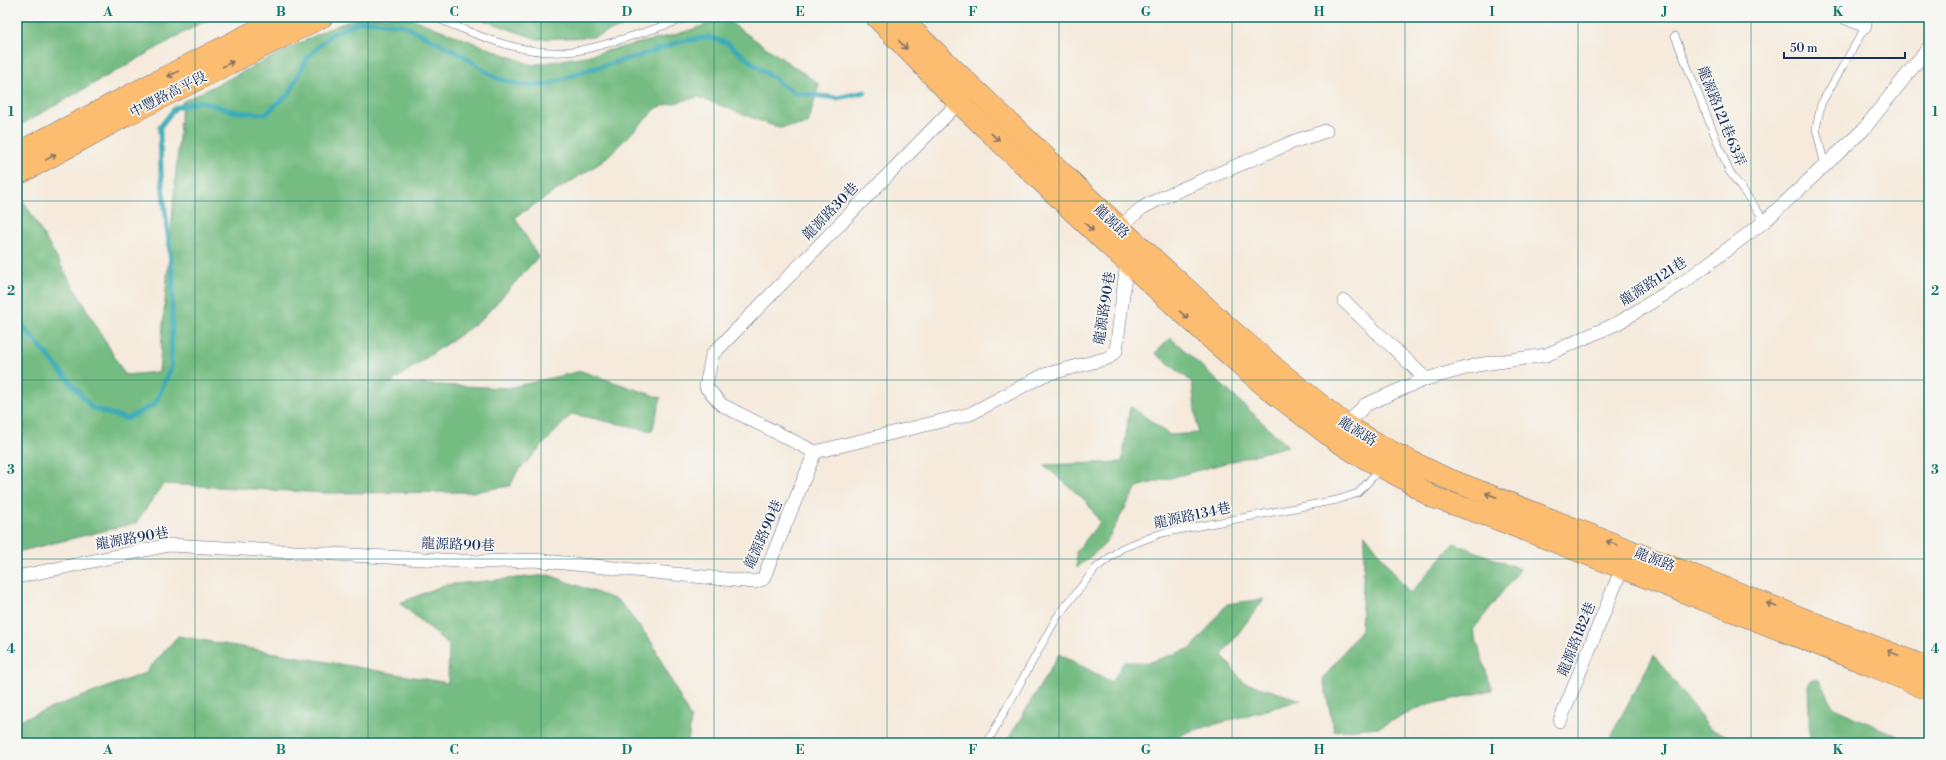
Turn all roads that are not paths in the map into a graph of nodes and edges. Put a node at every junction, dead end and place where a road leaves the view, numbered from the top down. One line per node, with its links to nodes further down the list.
1 (282, 17): 12 (main road, 中豐路高平段, one-way to 12)
2 (322, 17): 12 (main road, 中豐路高平段, one-way to 2)
3 (434, 17): 4 (lane)
4 (690, 17)
5 (876, 17): 11 (main road, one-way to 11)
6 (899, 17): 11 (main road, 龍源路)
7 (1844, 17): 8 (street)
8 (1868, 21): 15 (lane)
9 (1675, 36): 17 (lane, 龍源路121巷63弄)
10 (1929, 47): 15 (street, 龍源路121巷)
11 (965, 95): 18 (main road, 龍源路); 19 (main road, one-way to 19); 24 (street, 龍源路30巷)
12 (83, 130): 14 (main road, 中豐路高平段); 16 (main road, 中豐路高平段, one-way to 12)
13 (1326, 131): 18 (street)
14 (17, 153)
15 (1825, 166): 17 (street, 龍源路121巷)
16 (17, 175)
17 (1765, 221): 22 (street, 龍源路121巷)
18 (1119, 227): 19 (street); 23 (main road, 龍源路)
19 (1104, 241): 20 (main road)
20 (1127, 262): 23 (main road, one-way to 23); 24 (street, 龍源路90巷)
21 (1344, 301): 22 (street)
22 (1426, 379): 23 (street, 龍源路121巷)
23 (1340, 433): 25 (main road)
24 (815, 452): 27 (street, 龍源路90巷)
25 (1386, 460): 26 (main road); 28 (main road, 龍源路, one-way to 25); 31 (lane, 龍源路134巷)
26 (1622, 568): 29 (main road); 30 (street, 龍源路182巷)
27 (17, 577)
28 (1929, 668)
29 (1929, 690)
30 (1560, 721)
31 (987, 743)

